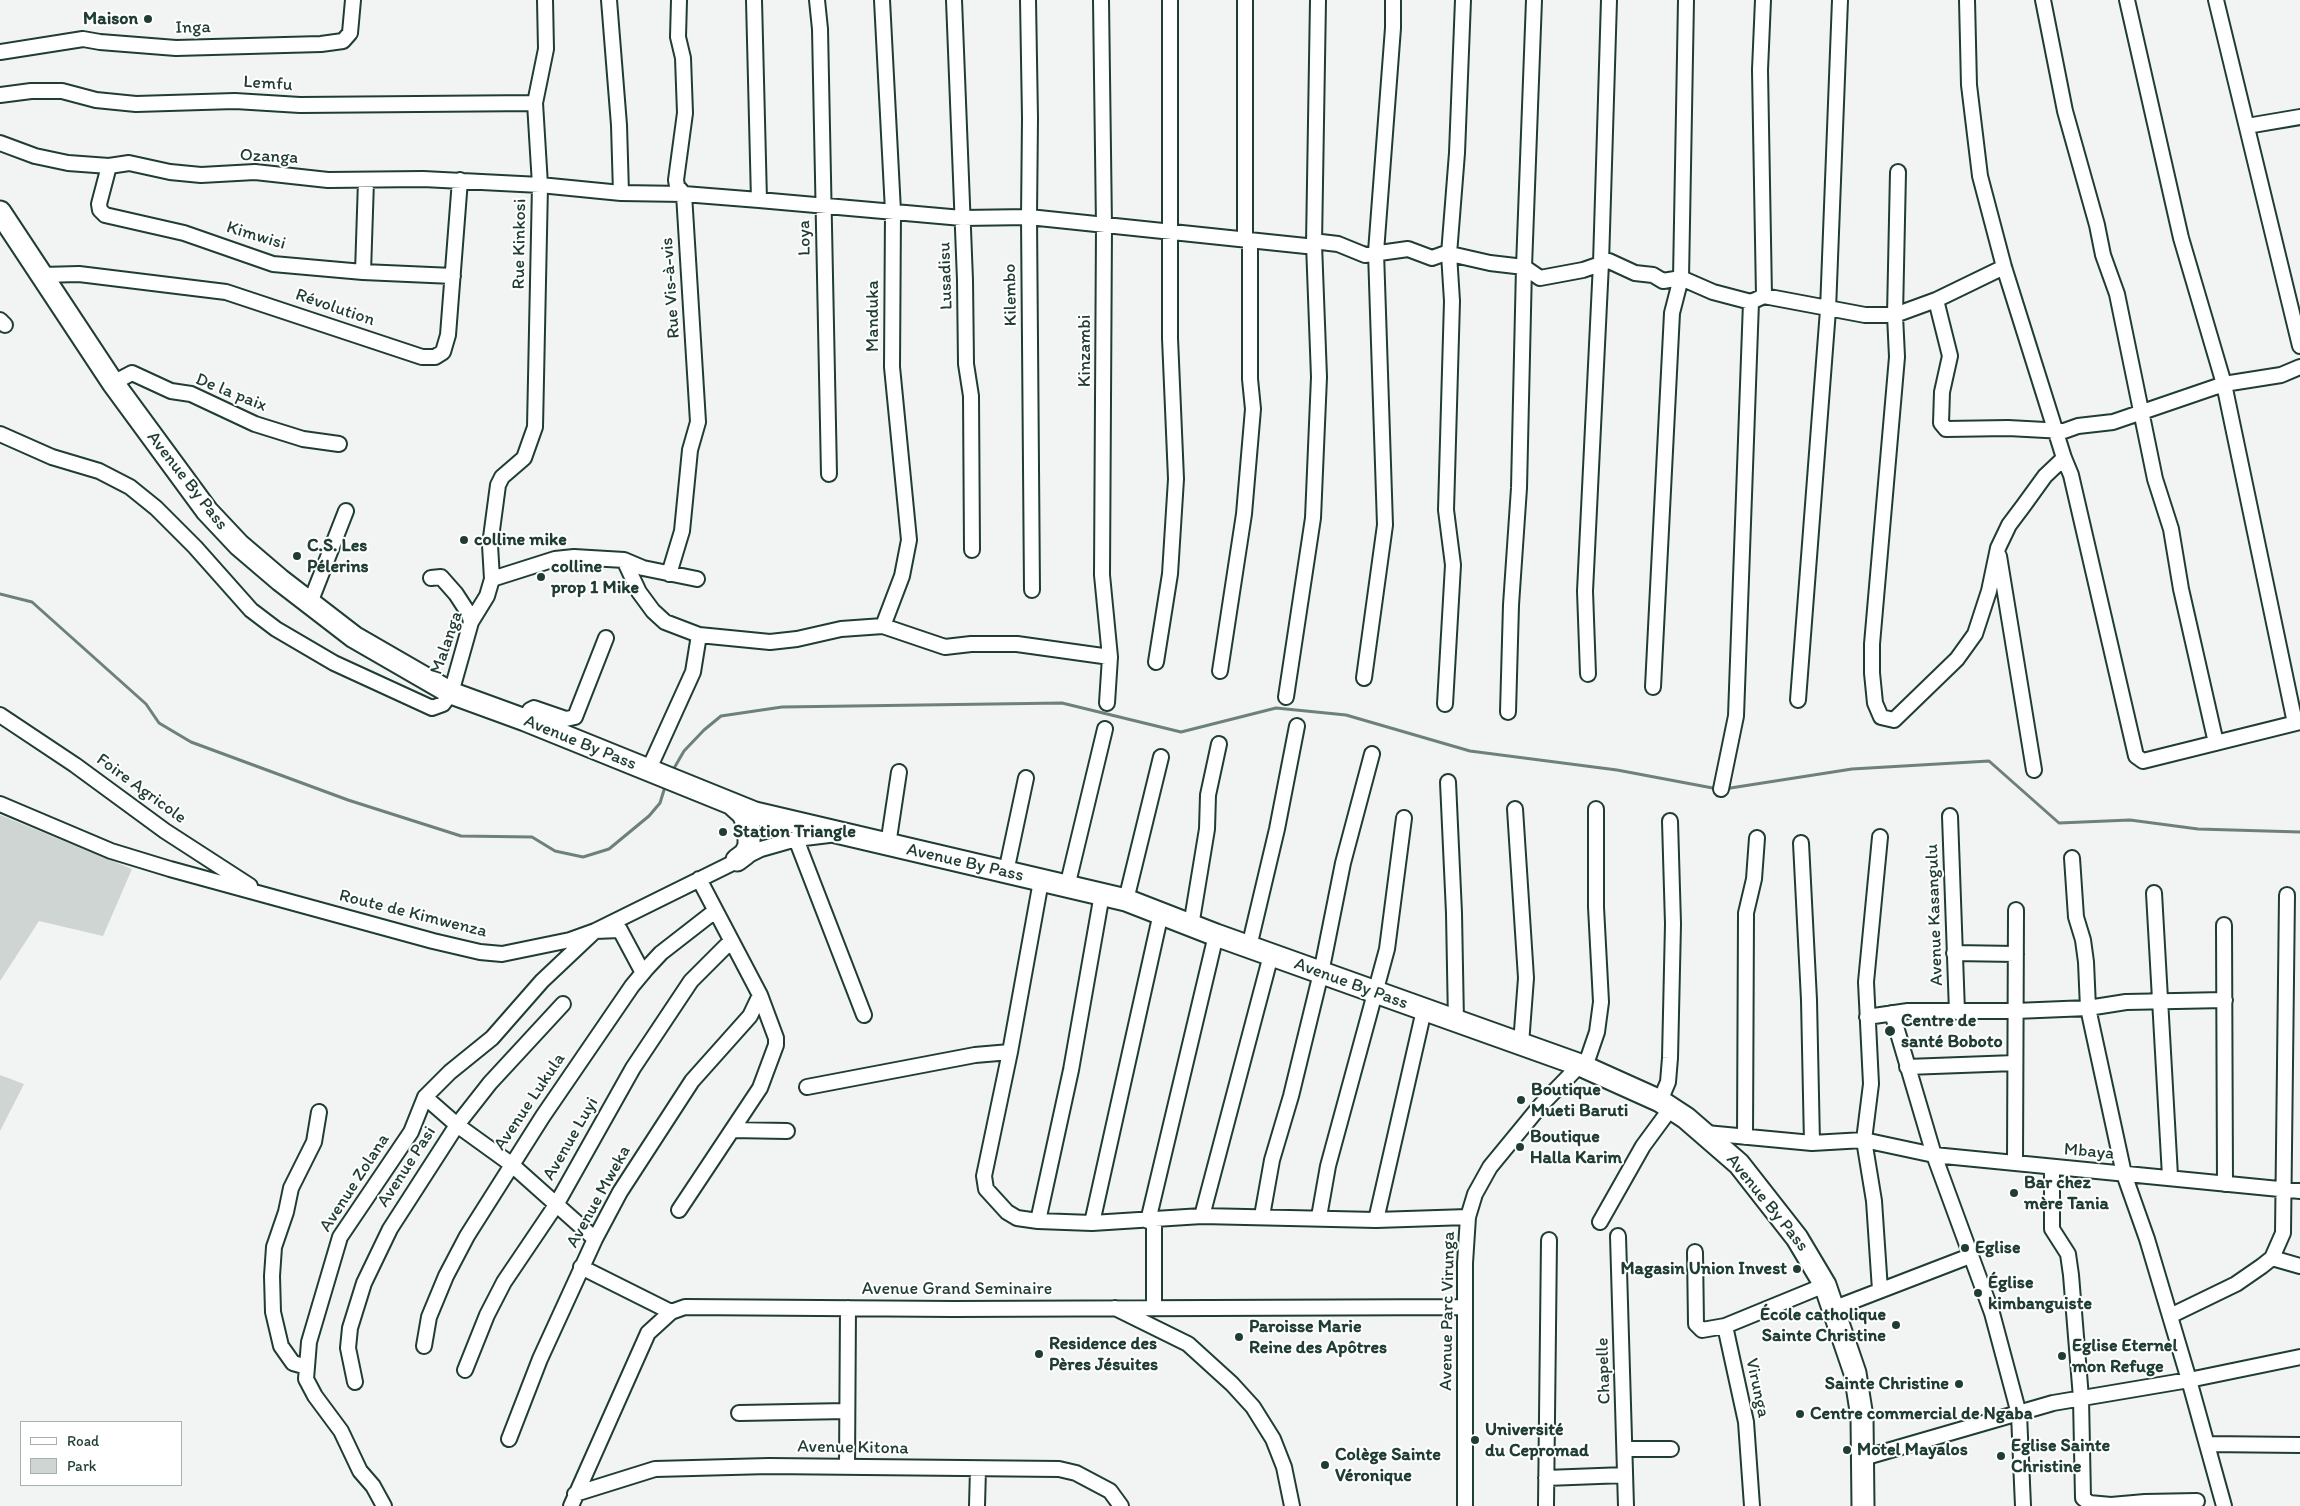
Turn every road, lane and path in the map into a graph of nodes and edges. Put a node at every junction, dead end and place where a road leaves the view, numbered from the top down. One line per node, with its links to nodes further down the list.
1 (353, 0): 25 (street, Inga)
2 (545, 0): 27 (street, Rue Kinkosi)
3 (610, 0): 36 (street)
4 (679, 0): 37 (street, Rue Vis-à-vis)
5 (754, 0): 38 (street)
6 (817, 0): 39 (street, Loya)
7 (882, 0): 40 (street, Manduka)
8 (954, 0): 42 (street, Lusadisu)
9 (1028, 0): 43 (street, Kilembo)
10 (1101, 0): 44 (street, Kinzambi)
11 (1170, 0): 45 (street)
12 (1245, 0): 46 (street)
13 (1318, 0): 47 (street)
14 (1392, 0): 48 (street)
15 (1463, 0): 49 (street)
16 (1534, 0): 51 (street)
17 (1609, 0): 50 (street)
18 (1686, 0): 56 (street)
19 (1763, 0): 57 (street)
20 (1840, 0): 60 (street)
21 (1967, 0): 52 (street)
22 (2043, 0): 66 (street)
23 (2128, 0): 65 (street)
24 (2216, 0): 29 (street)
25 (0, 52)
26 (0, 95): 27 (street, Lemfu)
27 (535, 104): 35 (street, Rue Kinkosi)
28 (2300, 117): 29 (street)
29 (2247, 126): 62 (street)
30 (0, 143): 31 (street, Ozanga)
31 (109, 166): 34 (street, Ozanga); 53 (street, Kimwisi)
32 (1898, 172): 61 (street)
33 (460, 180): 34 (street, Ozanga); 35 (street, Ozanga); 55 (street, Révolution)
34 (366, 181): 53 (street)
35 (540, 184): 36 (street, Ozanga); 78 (street, Rue Kinkosi)
36 (621, 193): 37 (street, Ozanga)
37 (684, 194): 38 (street, Ozanga); 76 (street, Rue Vis-à-vis)
38 (759, 200): 39 (street, Ozanga)
39 (823, 206): 40 (street, Ozanga); 71 (street, Loya)
40 (893, 211): 42 (street, Ozanga); 83 (street, Manduka)
41 (0, 212): 54 (highway, Avenue By Pass)
42 (962, 218): 43 (street, Ozanga); 74 (street, Lusadisu)
43 (1029, 218): 44 (street, Ozanga); 80 (street, Kilembo)
44 (1104, 226): 45 (street, Ozanga); 86 (street, Kinzambi)
45 (1169, 232): 46 (street, Ozanga); 87 (street)
46 (1248, 240): 47 (street, Ozanga); 88 (street)
47 (1314, 244): 48 (street, Ozanga); 93 (street)
48 (1376, 252): 49 (street, Ozanga); 90 (street)
49 (1448, 254): 51 (street, Ozanga); 96 (street)
50 (1601, 263): 51 (street, Ozanga); 56 (street); 89 (street)
51 (1524, 267): 97 (street)
52 (2004, 267): 58 (street); 67 (street)
53 (363, 272): 55 (street, Kimwisi)
54 (42, 275): 55 (street, Révolution); 64 (highway, Avenue By Pass)
55 (453, 276)
56 (1681, 278): 59 (street); 91 (street)
57 (1764, 296): 59 (street); 60 (street)
58 (1936, 300): 61 (street); 67 (street)
59 (1751, 302): 112 (street)
60 (1828, 310): 61 (street); 94 (street)
61 (1895, 315): 73 (street)
62 (2300, 346)
63 (2300, 367): 65 (street)
64 (113, 383): 69 (street, De la paix); 81 (highway, Avenue By Pass)
65 (2224, 384): 66 (street); 100 (street)
66 (2141, 413): 67 (street); 103 (street)
67 (2055, 430): 70 (street)
68 (0, 434): 92 (street)
69 (339, 444)
70 (2064, 458): 73 (street); 103 (street)
71 (829, 474)
72 (346, 511): 81 (street)
73 (1998, 548): 108 (street)
74 (972, 550)
75 (624, 560): 76 (street); 78 (street); 84 (street)
76 (669, 574): 79 (street)
77 (431, 578): 82 (street)
78 (492, 579): 82 (street, Malanga)
79 (697, 579)
80 (1032, 590)
81 (310, 603): 92 (highway, Avenue By Pass)
82 (471, 622): 92 (street, Malanga)
83 (883, 626): 84 (street); 86 (street)
84 (699, 636): 107 (street)
85 (606, 638): 99 (street)
86 (1110, 657): 95 (street, Kinzambi)
87 (1156, 662)
88 (1220, 671)
89 (1588, 674)
90 (1364, 678)
91 (1653, 687)
92 (450, 693): 99 (highway, Avenue By Pass)
93 (1286, 697)
94 (1798, 700)
95 (1107, 702)
96 (1445, 704)
97 (1508, 712)
98 (0, 715): 132 (street, Foire Agricole)
99 (525, 720): 107 (highway, Avenue By Pass)
100 (2298, 722): 103 (street)
101 (1297, 726): 145 (street)
102 (1105, 729): 131 (street)
103 (2216, 743)
104 (1219, 744): 141 (street)
105 (1372, 754): 150 (street)
106 (1161, 757): 136 (street)
107 (648, 770): 113 (highway, Avenue By Pass)
108 (2034, 770)
109 (899, 772): 125 (street)
110 (1026, 778): 128 (street)
111 (1448, 782): 163 (street)
112 (1721, 789)
113 (729, 802): 120 (highway, Avenue By Pass); 127 (highway)
114 (0, 804): 132 (street, Route de Kimwenza)
115 (1515, 809): 164 (street)
116 (1596, 809): 167 (street)
117 (1950, 816): 146 (street, Avenue Kasangulu)
118 (1404, 818): 151 (street)
119 (1670, 821): 171 (street)
120 (840, 834): 123 (street, Route de Kimwenza); 125 (highway, Avenue By Pass)
121 (1880, 837): 162 (street)
122 (1757, 838): 177 (street)
123 (796, 839): 127 (street, Route de Kimwenza); 161 (street)
124 (1801, 843): 179 (street)
125 (888, 844): 128 (highway, Avenue By Pass)
126 (2072, 858): 156 (street)
127 (737, 860): 129 (street, Route de Kimwenza)
128 (1006, 872): 130 (highway, Avenue By Pass)
129 (699, 879): 138 (street); 142 (street, Route de Kimwenza)
130 (1042, 881): 131 (highway, Avenue By Pass); 165 (street)
131 (1067, 887): 134 (highway, Avenue By Pass)
132 (262, 893): 142 (street, Route de Kimwenza)
133 (2154, 893): 154 (street)
134 (1102, 894): 136 (highway, Avenue By Pass); 196 (street)
135 (2287, 895): 187 (street)
136 (1126, 900): 139 (highway, Avenue By Pass)
137 (2016, 910): 147 (street)
138 (715, 911): 144 (street); 149 (street, Avenue Lukula)
139 (1161, 913): 141 (highway, Avenue By Pass); 199 (street)
140 (2224, 924): 153 (street)
141 (1191, 926): 143 (highway, Avenue By Pass)
142 (595, 932): 149 (street); 170 (street, Avenue Zolana)
143 (1216, 935): 145 (highway, Avenue By Pass); 197 (street)
144 (731, 941): 152 (street); 189 (street, Avenue Luyi)
145 (1249, 947): 148 (highway, Avenue By Pass)
146 (1954, 953): 147 (street); 159 (street, Avenue Kasangulu)
147 (2016, 954): 158 (street)
148 (1271, 955): 150 (highway, Avenue By Pass); 191 (street)
149 (643, 973): 182 (street, Avenue Lukula)
150 (1321, 973): 151 (highway, Avenue By Pass); 192 (street)
151 (1376, 992): 157 (highway, Avenue By Pass); 194 (street)
152 (760, 995): 174 (street); 201 (street, Avenue Mweka)
153 (2226, 1000): 154 (street); 186 (street)
154 (2160, 1001): 156 (street); 185 (street)
155 (563, 1004): 173 (street, Avenue Pasi)
156 (2088, 1008): 158 (street); 184 (street)
157 (1424, 1010): 163 (highway, Avenue By Pass); 195 (street)
158 (2015, 1011): 159 (street); 166 (street)
159 (1957, 1012): 160 (street)
160 (1892, 1013): 162 (street); 168 (street)
161 (864, 1015)
162 (1867, 1016): 178 (street)
163 (1456, 1022): 164 (highway, Avenue By Pass)
164 (1521, 1044): 167 (highway, Avenue By Pass)
165 (1010, 1052): 169 (street); 196 (street)
166 (2015, 1063): 168 (street); 181 (street)
167 (1582, 1066): 171 (highway, Avenue By Pass); 193 (street, Avenue Parc Virunga)
168 (1907, 1066): 180 (street)
169 (807, 1087)
170 (425, 1097): 173 (street); 220 (street, Avenue Zolana)
171 (1665, 1105): 176 (highway, Avenue By Pass); 198 (street)
172 (319, 1112): 220 (street)
173 (457, 1125): 182 (street); 223 (street, Avenue Pasi)
174 (732, 1130): 175 (street); 190 (street)
175 (787, 1131)
176 (1706, 1133): 177 (street, Mbaya); 208 (highway, Avenue By Pass)
177 (1745, 1137): 179 (street, Mbaya)
178 (1864, 1140): 179 (street, Mbaya); 180 (street, Mbaya); 209 (street)
179 (1812, 1143)
180 (1934, 1155): 181 (street, Mbaya); 204 (street)
181 (2015, 1162): 183 (street, Mbaya)
182 (511, 1164): 189 (street); 218 (street, Avenue Lukula)
183 (2052, 1167): 184 (street, Mbaya); 224 (street)
184 (2124, 1174): 185 (street); 216 (street, Mbaya)
185 (2170, 1176): 186 (street)
186 (2225, 1184): 187 (street)
187 (2283, 1190): 188 (street); 205 (street)
188 (2300, 1191)
189 (556, 1204): 201 (street); 221 (street, Avenue Luyi)
190 (679, 1210)
191 (1202, 1216): 192 (street); 197 (street)
192 (1262, 1216): 194 (street)
193 (1468, 1217): 195 (street); 212 (street, Avenue Parc Virunga)
194 (1318, 1218): 195 (street)
195 (1376, 1220)
196 (1038, 1221): 199 (street)
197 (1151, 1221): 199 (street); 211 (street)
198 (1600, 1222)
199 (1092, 1223)
200 (1618, 1236): 231 (street, Chapelle)
201 (595, 1239): 207 (street, Avenue Mweka)
202 (1548, 1240): 237 (street)
203 (1695, 1252): 217 (street)
204 (1970, 1256): 209 (street); 227 (street)
205 (2272, 1258): 206 (street); 216 (street)
206 (2300, 1266)
207 (582, 1267): 215 (street); 228 (street, Avenue Mweka)
208 (1826, 1286): 214 (highway, Avenue By Pass); 217 (street)
209 (1880, 1290): 214 (street)
210 (1112, 1307): 211 (street, Avenue Grand Seminaire); 213 (street, Avenue Grand Seminaire); 244 (street)
211 (1154, 1307): 212 (street, Avenue Grand Seminaire)
212 (1465, 1307): 245 (street, Avenue Parc Virunga)
213 (848, 1308): 215 (street, Avenue Grand Seminaire); 225 (street)
214 (1835, 1308): 233 (highway, Avenue By Pass)
215 (671, 1312): 238 (street)
216 (2170, 1316): 222 (street, Mbaya)
217 (1724, 1326): 248 (street, Virunga)
218 (424, 1346)
219 (2300, 1357): 222 (street)
220 (308, 1368): 241 (street, Avenue Zolana)
221 (465, 1370)
222 (2190, 1380): 224 (street); 229 (street, Mbaya)
223 (355, 1382)
224 (2081, 1398): 227 (street); 240 (street)
225 (846, 1410): 226 (street); 234 (street)
226 (739, 1413)
227 (2019, 1414): 233 (street); 250 (street)
228 (509, 1439)
229 (2207, 1444): 230 (street); 251 (street, Mbaya)
230 (2300, 1445)
231 (1625, 1449): 232 (street); 236 (street, Chapelle)
232 (1671, 1449)
233 (1863, 1458): 249 (highway, Avenue By Pass)
234 (848, 1467): 235 (street, Avenue Kitona); 238 (street, Avenue Kitona)
235 (978, 1469): 242 (street); 243 (street, Avenue Kitona)
236 (1625, 1475): 237 (street); 247 (street, Chapelle)
237 (1546, 1478): 246 (street)
238 (574, 1500)
239 (2197, 1501): 240 (street)
240 (2146, 1504)
241 (384, 1506)
242 (977, 1506)
243 (1121, 1506)
244 (1292, 1506)
245 (1465, 1506)
246 (1546, 1506)
247 (1626, 1506)
248 (1752, 1506)
249 (1863, 1506)
250 (2023, 1506)
251 (2224, 1506)

